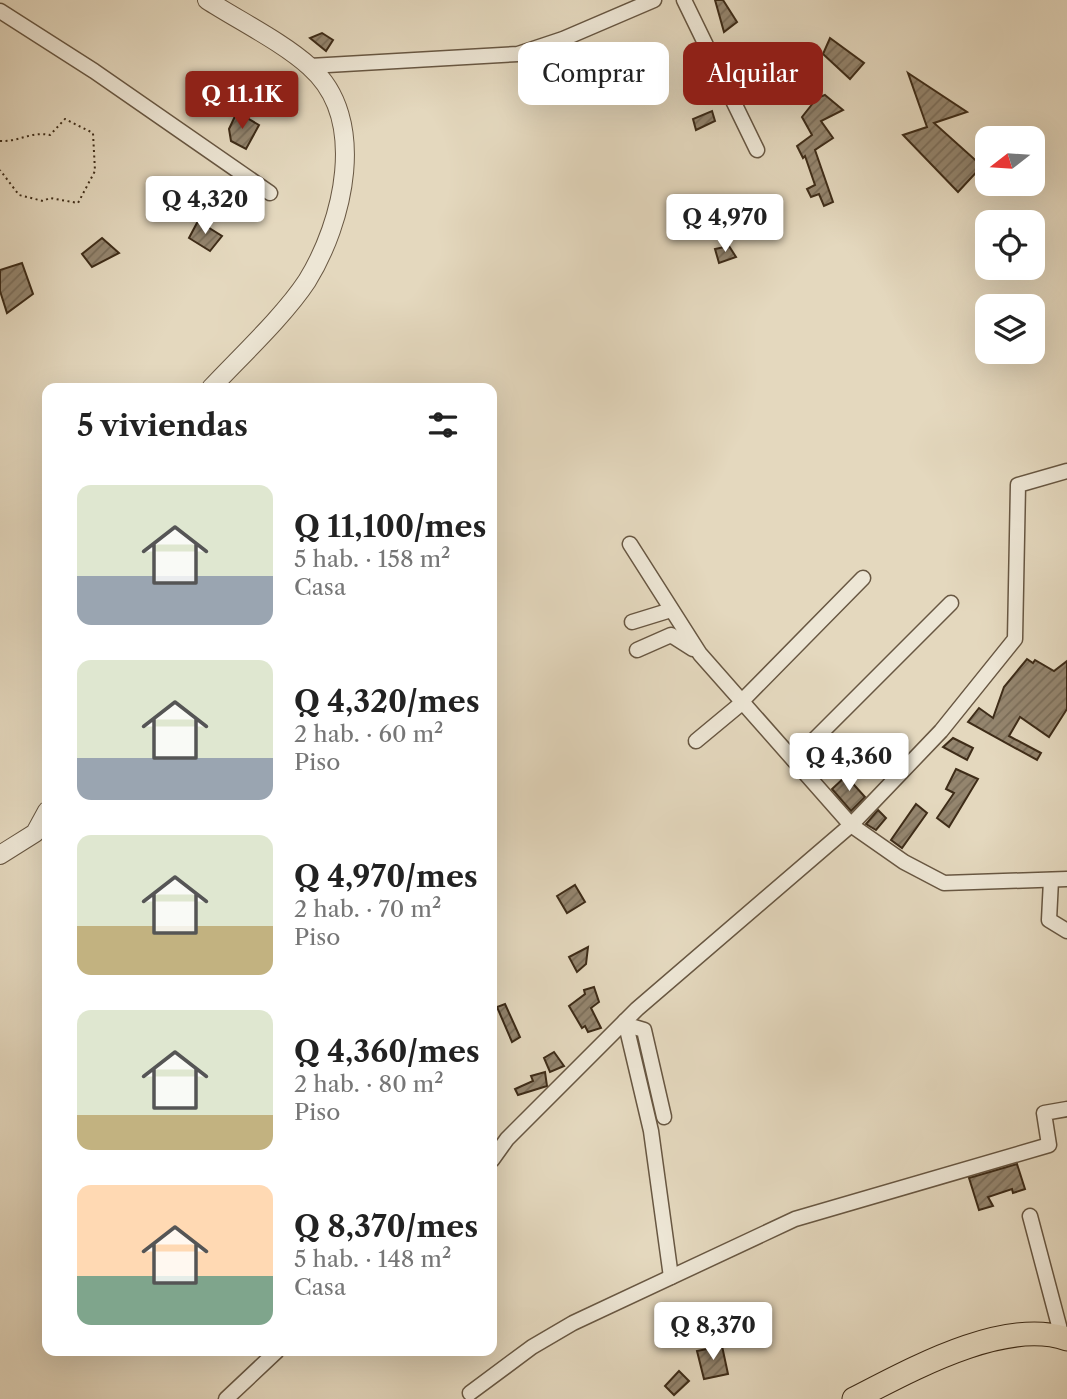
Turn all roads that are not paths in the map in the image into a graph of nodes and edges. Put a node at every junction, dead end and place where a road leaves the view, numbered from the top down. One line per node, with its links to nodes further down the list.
1 (207, 0): 5 (street)
2 (654, 0): 5 (street)
3 (684, 0): 6 (street)
4 (0, 11): 7 (street)
5 (310, 66): 8 (street)
6 (758, 150)
7 (270, 193)
8 (215, 383)
9 (1067, 471): 21 (street)
10 (630, 544): 13 (street)
11 (863, 578): 17 (street)
12 (951, 603): 19 (street)
13 (671, 610): 14 (street); 16 (street)
14 (632, 621)
15 (637, 650): 16 (street)
16 (700, 654): 17 (street)
17 (743, 701): 18 (street); 19 (street)
18 (696, 741)
19 (794, 760): 21 (street)
20 (42, 820): 22 (street)
21 (851, 825): 24 (street); 26 (street)
22 (0, 855)
23 (1067, 879): 24 (street)
24 (1051, 880): 25 (street)
25 (1067, 931)
26 (626, 1025): 28 (street); 29 (street); 31 (street)
27 (1067, 1109): 31 (street)
28 (664, 1117)
29 (497, 1153)
30 (1030, 1216): 32 (street)
31 (671, 1277): 34 (street)
32 (1064, 1338): 36 (main road)
33 (272, 1356): 35 (street)
34 (470, 1392)
35 (226, 1399)
36 (854, 1399)

